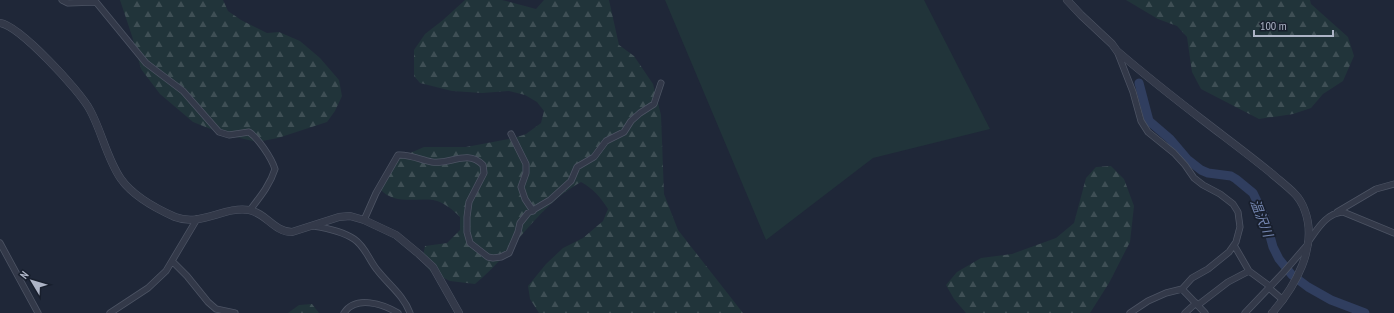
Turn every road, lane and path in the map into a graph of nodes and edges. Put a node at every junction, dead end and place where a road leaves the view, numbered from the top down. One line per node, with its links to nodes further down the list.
1 (62, 0): 8 (street)
2 (1067, 0): 4 (street)
3 (0, 23): 11 (street)
4 (1116, 51): 16 (street); 17 (street)
5 (661, 83): 9 (street)
6 (511, 134): 9 (street)
7 (1394, 184): 10 (street)
8 (250, 210): 11 (street); 13 (street)
9 (533, 211): 12 (street)
10 (1337, 212): 14 (street); 16 (street)
11 (197, 219): 18 (street)
12 (364, 220): 13 (street); 30 (street)
13 (312, 225): 29 (street)
14 (1394, 233)
15 (0, 243): 24 (street)
16 (1308, 243): 20 (street); 22 (street)
17 (1234, 245): 19 (street); 21 (street)
18 (173, 262): 25 (street); 26 (street)
19 (1249, 271): 20 (street); 23 (street)
20 (1269, 288): 22 (street); 34 (street)
21 (1182, 289): 23 (street); 31 (street)
22 (1283, 300): 35 (street)
23 (1197, 304): 32 (street); 33 (street)
24 (38, 313)
25 (110, 313)
26 (236, 313)
27 (344, 313): 28 (street)
28 (398, 313)
29 (410, 313)
30 (459, 313)
31 (1131, 313)
32 (1185, 313)
33 (1204, 313)
34 (1245, 313)
35 (1272, 313)

